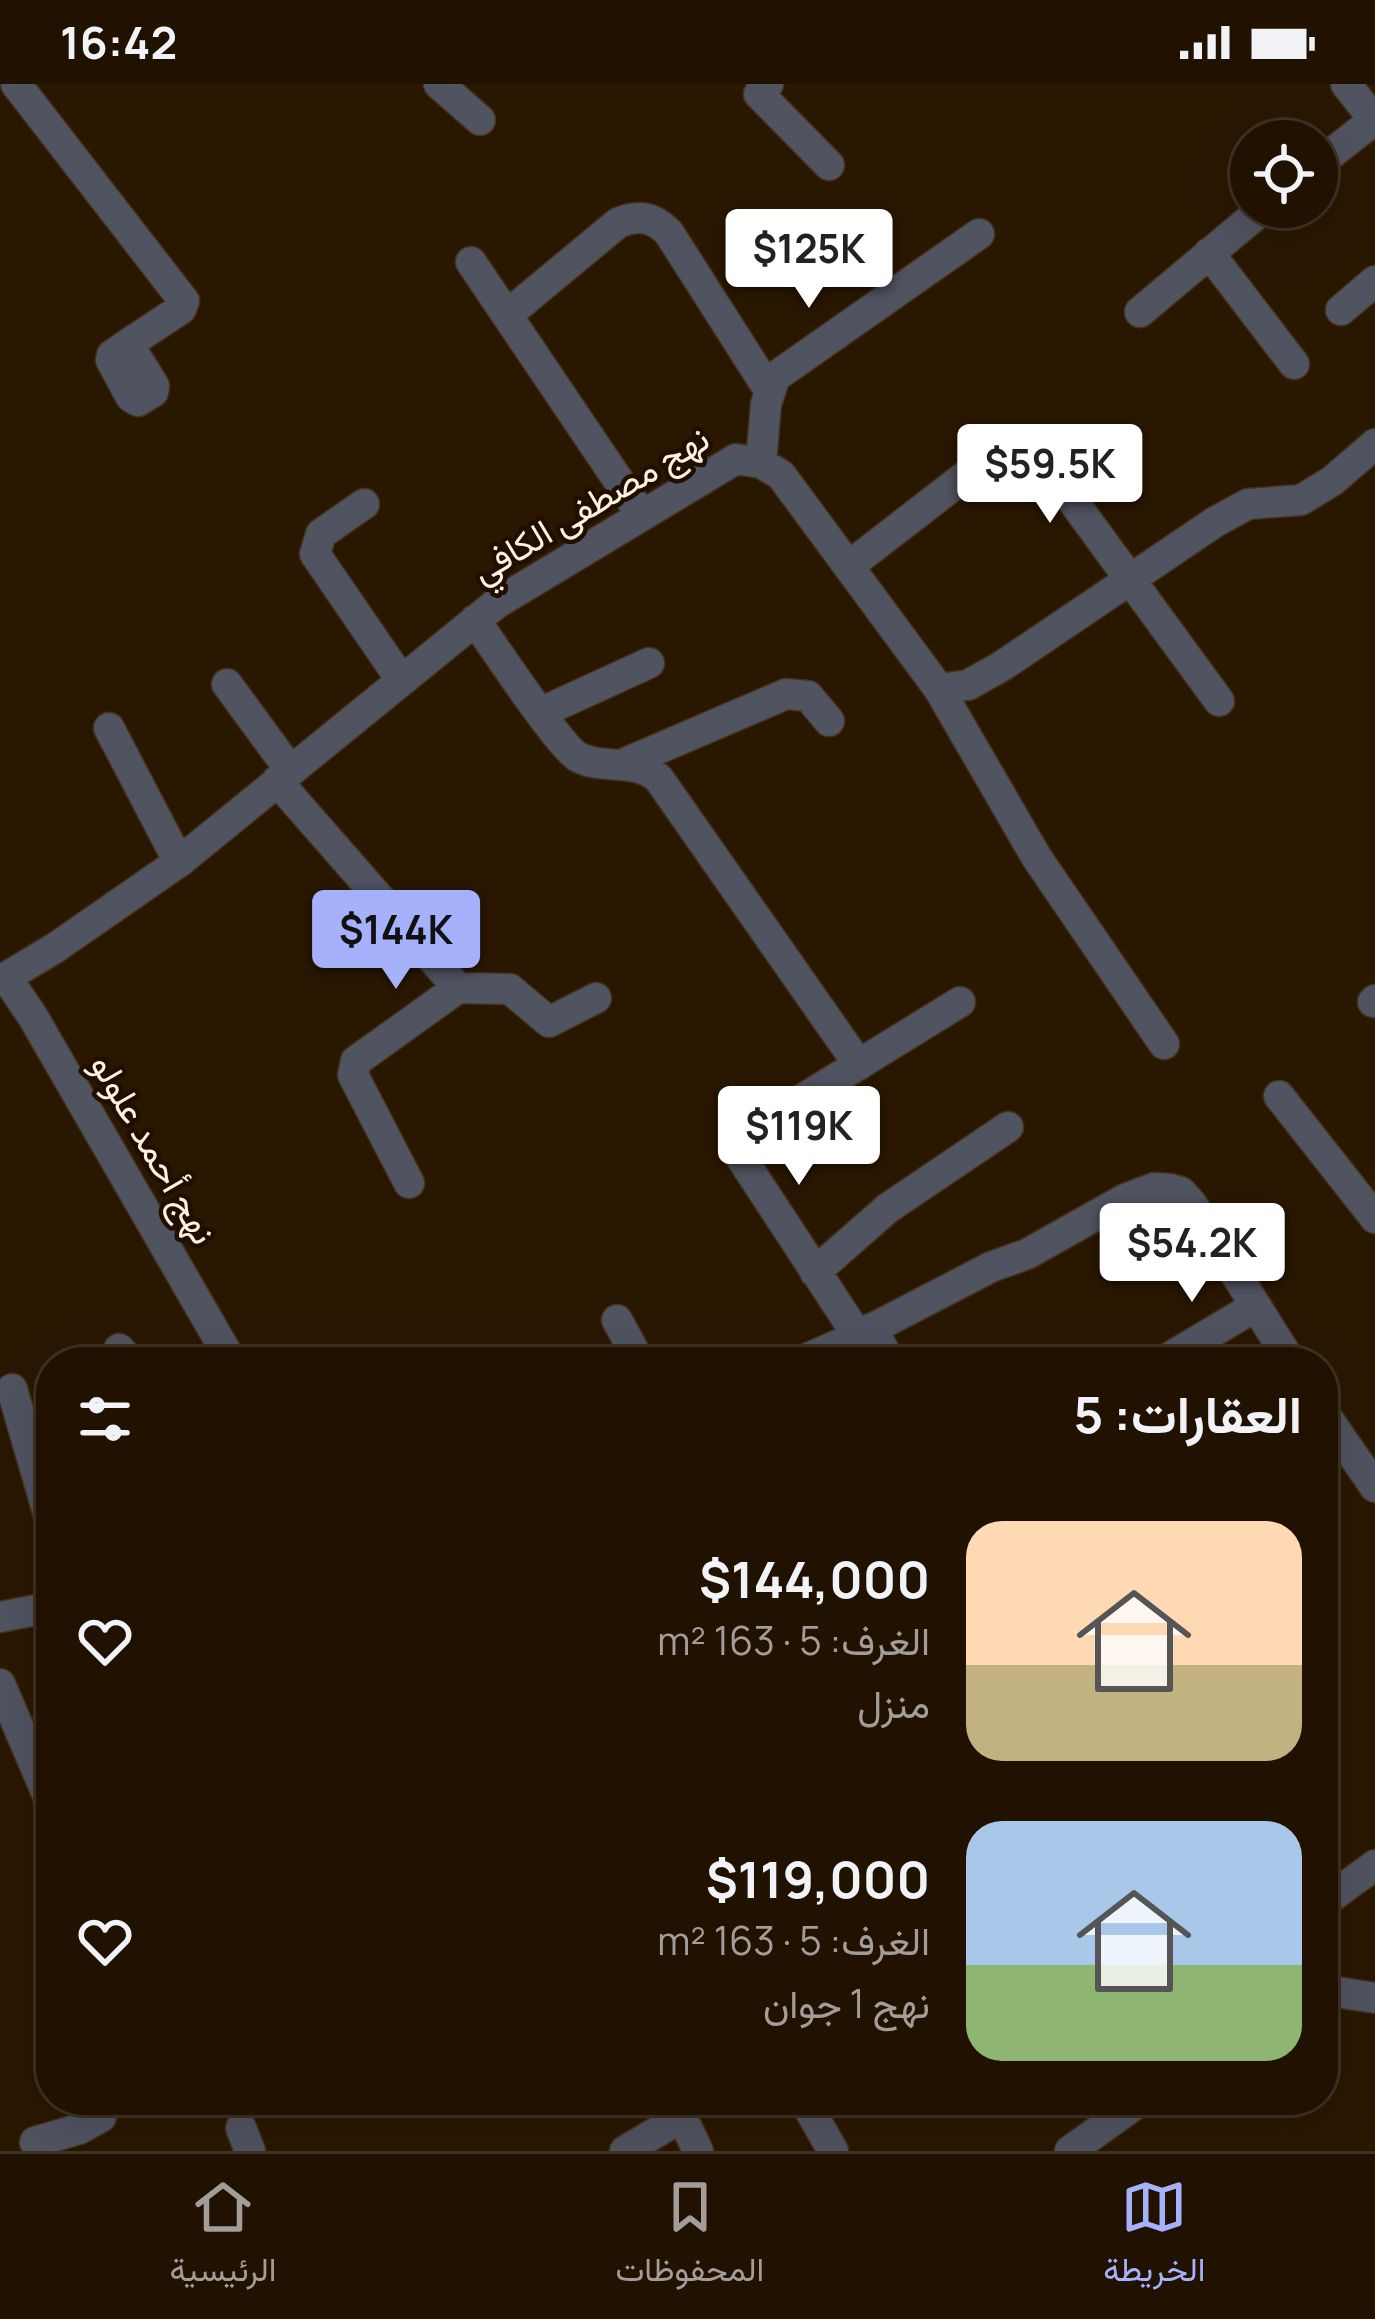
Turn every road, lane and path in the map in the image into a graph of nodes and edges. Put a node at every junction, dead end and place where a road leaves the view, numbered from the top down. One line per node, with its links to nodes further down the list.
1 (16, 84): 17 (street)
2 (439, 84): 5 (street)
3 (768, 84): 8 (street)
4 (1346, 84): 6 (street)
5 (480, 120)
6 (1374, 120): 7 (street)
7 (1338, 148)
8 (829, 165)
9 (1240, 228): 11 (street)
10 (979, 234): 19 (street)
11 (1209, 254): 15 (street); 18 (street)
12 (471, 262): 16 (street)
13 (1375, 281): 14 (street)
14 (1341, 310)
15 (1141, 312)
16 (507, 315): 19 (street); 23 (street)
17 (128, 344)
18 (1294, 364)
19 (769, 390): 21 (street)
20 (1375, 444): 25 (street)
21 (761, 463): 23 (street, نهج مصطفى الكافي); 24 (street, نهج مصطفى الكافي)
22 (364, 504): 28 (street)
23 (641, 514): 26 (street, نهج مصطفى الكافي)
24 (849, 566): 25 (street); 30 (street, نهج مصطفى الكافي)
25 (1128, 581): 30 (street); 31 (street)
26 (475, 620): 28 (street, نهج مصطفى الكافي); 32 (street)
27 (649, 663): 32 (street)
28 (400, 679): 36 (street, نهج مصطفى الكافي)
29 (227, 684): 36 (street)
30 (939, 689): 42 (street, نهج مصطفى الكافي)
31 (1219, 700)
32 (542, 712): 35 (street)
33 (829, 721): 35 (street)
34 (109, 728): 37 (street)
35 (622, 764): 43 (street)
36 (284, 776): 37 (street, نهج مصطفى الكافي); 39 (street)
37 (179, 862): 38 (street, نهج مصطفى الكافي)
38 (3, 979): 52 (street, نهج أحمد علولو)
39 (458, 988): 40 (street); 46 (street)
40 (596, 998)
41 (959, 1002): 43 (street)
42 (1164, 1044)
43 (859, 1065): 48 (street)
44 (1279, 1096): 47 (street)
45 (1008, 1127): 48 (street)
46 (409, 1183)
47 (1375, 1218)
48 (815, 1272): 51 (street)
49 (1256, 1306): 51 (street); 56 (street); 57 (street)
50 (616, 1319): 53 (street)
51 (865, 1332): 54 (street); 55 (street)
52 (223, 1347)
53 (632, 1347)
54 (832, 1347)
55 (878, 1347)
56 (1187, 1347)
57 (1282, 1347)
58 (12, 1390): 60 (street)
59 (1338, 1434): 61 (street)
60 (36, 1472)
61 (1375, 1487)
62 (36, 1610): 63 (street)
63 (0, 1617)
64 (0, 1684): 65 (street)
65 (36, 1768)
66 (1375, 1865): 67 (street)
67 (1338, 1892)
68 (1338, 1992): 69 (street)
69 (1375, 1998)
70 (101, 2115): 75 (street)
71 (670, 2115): 77 (street)
72 (680, 2115): 78 (street)
73 (813, 2115): 79 (street)
74 (1119, 2115): 76 (street)
75 (35, 2142)
76 (1072, 2150)
77 (625, 2151)
78 (698, 2151)
79 (833, 2151)

